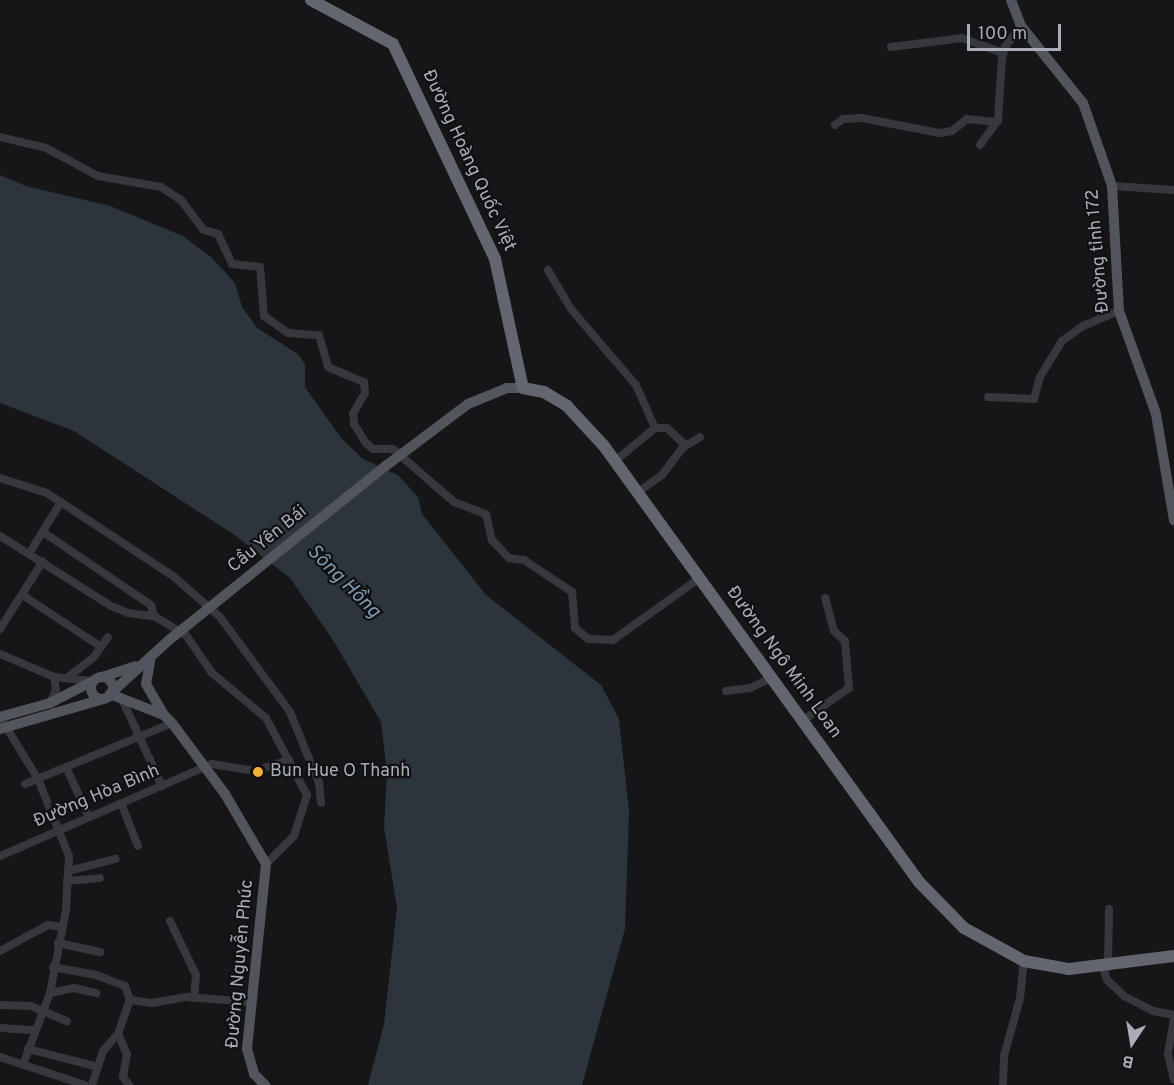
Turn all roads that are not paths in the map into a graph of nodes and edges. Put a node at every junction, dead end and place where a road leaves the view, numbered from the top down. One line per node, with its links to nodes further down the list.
1 (311, 0): 14 (highway, Đường Hoàng Quốc Việt)
2 (1011, 0): 3 (main road, Đường tỉnh 172)
3 (1021, 26): 5 (street); 10 (main road, Đường tỉnh 172)
4 (891, 47): 5 (street)
5 (1003, 53): 6 (street)
6 (997, 122): 7 (street); 9 (street)
7 (835, 125)
8 (0, 137): 19 (street)
9 (980, 145)
10 (1113, 186): 11 (street); 13 (main road, Đường tỉnh 172)
11 (1174, 189)
12 (548, 270): 16 (street)
13 (1119, 311): 15 (street); 25 (main road, Đường tỉnh 172)
14 (523, 388): 19 (main road, Đường Ngô Minh Loan); 20 (highway, Đường Ngô Minh Loan)
15 (988, 397)
16 (655, 428): 18 (street); 20 (street)
17 (700, 437): 18 (street)
18 (685, 445): 23 (street)
19 (401, 454): 21 (main road, Đường Ngô Minh Loan); 30 (street)
20 (615, 461): 23 (highway, Đường Ngô Minh Loan)
21 (387, 465): 38 (main road, Cầu Yên Bái, bridge)
22 (0, 478): 24 (street)
23 (637, 493): 30 (highway, Đường Ngô Minh Loan)
24 (61, 502): 26 (street); 59 (street)
25 (1174, 520)
26 (43, 532): 28 (street); 33 (street)
27 (0, 536): 28 (street)
28 (30, 552): 29 (street)
29 (43, 561): 31 (street); 33 (street)
30 (700, 578): 42 (highway, Đường Ngô Minh Loan)
31 (24, 596): 34 (street); 36 (street)
32 (825, 598): 49 (street)
33 (154, 616): 52 (street)
34 (0, 629)
35 (108, 637): 36 (street)
36 (101, 647): 41 (street)
37 (0, 654): 40 (street)
38 (151, 655): 39 (main road, Cầu Yên Bái); 48 (main road, Đường Nguyễn Phúc)
39 (138, 665): 43 (main road); 45 (main road)
40 (54, 677): 41 (street); 47 (street)
41 (67, 678): 43 (street)
42 (771, 678): 44 (street); 49 (highway, Đường Ngô Minh Loan)
43 (97, 679): 45 (main road); 45 (main road); 47 (main road)
44 (726, 691)
45 (107, 696): 46 (main road); 50 (main road)
46 (122, 699): 48 (main road); 51 (street)
47 (50, 703): 50 (main road)
48 (168, 719): 51 (street); 54 (main road, Đường Nguyễn Phúc)
49 (802, 721): 76 (highway, Đường Ngô Minh Loan)
50 (1, 722): 55 (street)
51 (139, 737): 53 (street); 57 (street)
52 (289, 760): 54 (street); 65 (street)
53 (66, 767): 55 (street); 60 (street)
54 (206, 767): 57 (street, Đường Hòa Bình); 65 (main road, Đường Nguyễn Phúc)
55 (38, 779): 56 (street); 61 (street)
56 (25, 784)
57 (162, 786): 58 (street, Đường Hòa Bình)
58 (121, 803): 60 (street, Đường Hòa Bình); 62 (street)
59 (321, 803)
60 (89, 817): 61 (street, Đường Hòa Bình)
61 (60, 829): 63 (street, Đường Hòa Bình); 66 (street)
62 (138, 846)
63 (0, 856)
64 (116, 859): 66 (street)
65 (266, 864): 83 (main road, Đường Nguyễn Phúc)
66 (68, 871): 68 (street)
67 (100, 878): 68 (street)
68 (67, 881): 71 (street)
69 (1109, 909): 78 (street)
70 (170, 921): 81 (street)
71 (63, 927): 72 (street); 73 (street)
72 (58, 943): 74 (street); 77 (street)
73 (0, 951)
74 (100, 952)
75 (1174, 956): 78 (highway, Đường Ngô Minh Loan)
76 (1023, 961): 78 (highway, Đường Ngô Minh Loan); 100 (street)
77 (53, 967): 79 (street); 82 (street)
78 (1105, 967): 86 (street)
79 (50, 993): 80 (street); 85 (street)
80 (96, 993)
81 (194, 998): 82 (street); 83 (street)
82 (130, 1000): 90 (street)
83 (252, 1002): 99 (main road, Đường Nguyễn Phúc)
84 (0, 1005): 85 (street)
85 (42, 1011): 87 (street); 89 (street)
86 (1174, 1017): 95 (street)
87 (67, 1021)
88 (2, 1028): 89 (street)
89 (34, 1029): 91 (street)
90 (118, 1034): 94 (street); 98 (street)
91 (28, 1049): 93 (street); 94 (street)
92 (0, 1057): 93 (street)
93 (24, 1065): 96 (street)
94 (98, 1067): 97 (street)
95 (1174, 1079)
96 (85, 1085)
97 (92, 1085)
98 (129, 1085)
99 (265, 1085)
100 (1003, 1085)

